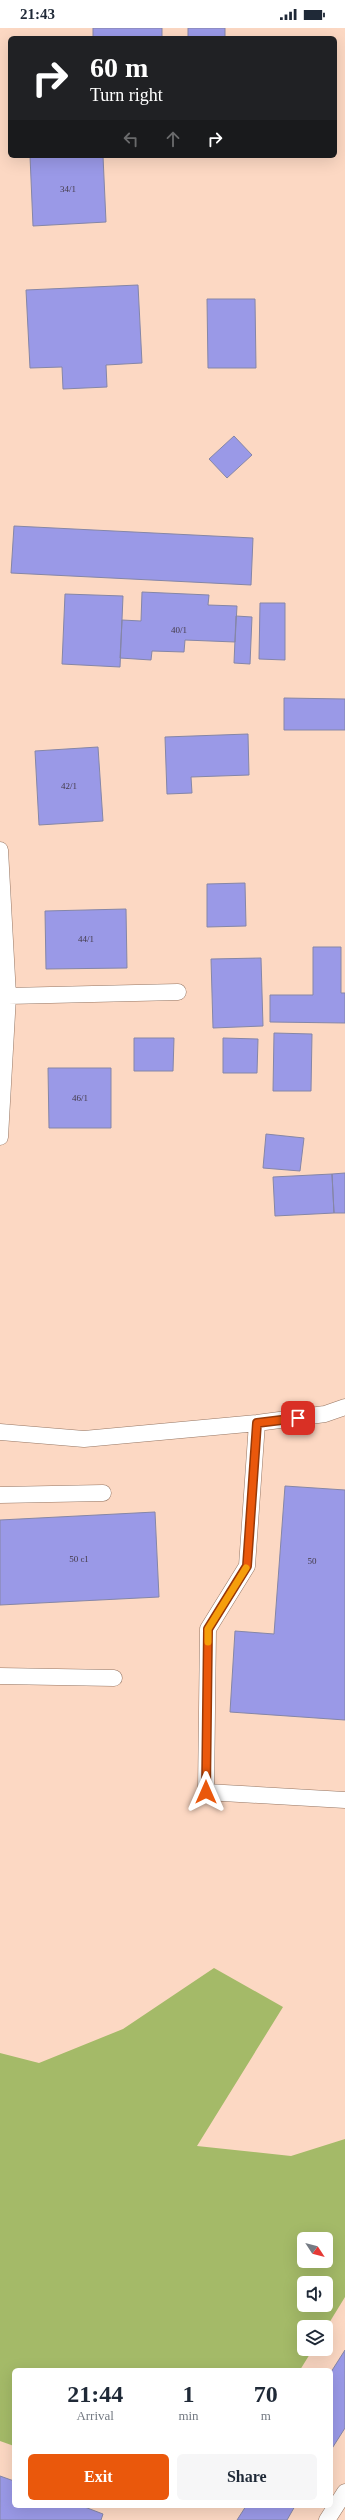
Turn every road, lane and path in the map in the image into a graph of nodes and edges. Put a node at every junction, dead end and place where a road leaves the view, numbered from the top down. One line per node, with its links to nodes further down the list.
1 (0, 850): 3 (lane)
2 (178, 992): 3 (lane)
3 (8, 996): 4 (lane)
4 (0, 1137)
5 (345, 1407): 6 (lane)
6 (257, 1423): 7 (lane); 12 (lane)
7 (0, 1432)
8 (103, 1493): 9 (lane)
9 (0, 1495)
10 (0, 1676): 11 (lane)
11 (114, 1678)
12 (345, 1800)
13 (345, 2492): 14 (lane)
14 (327, 2520)

